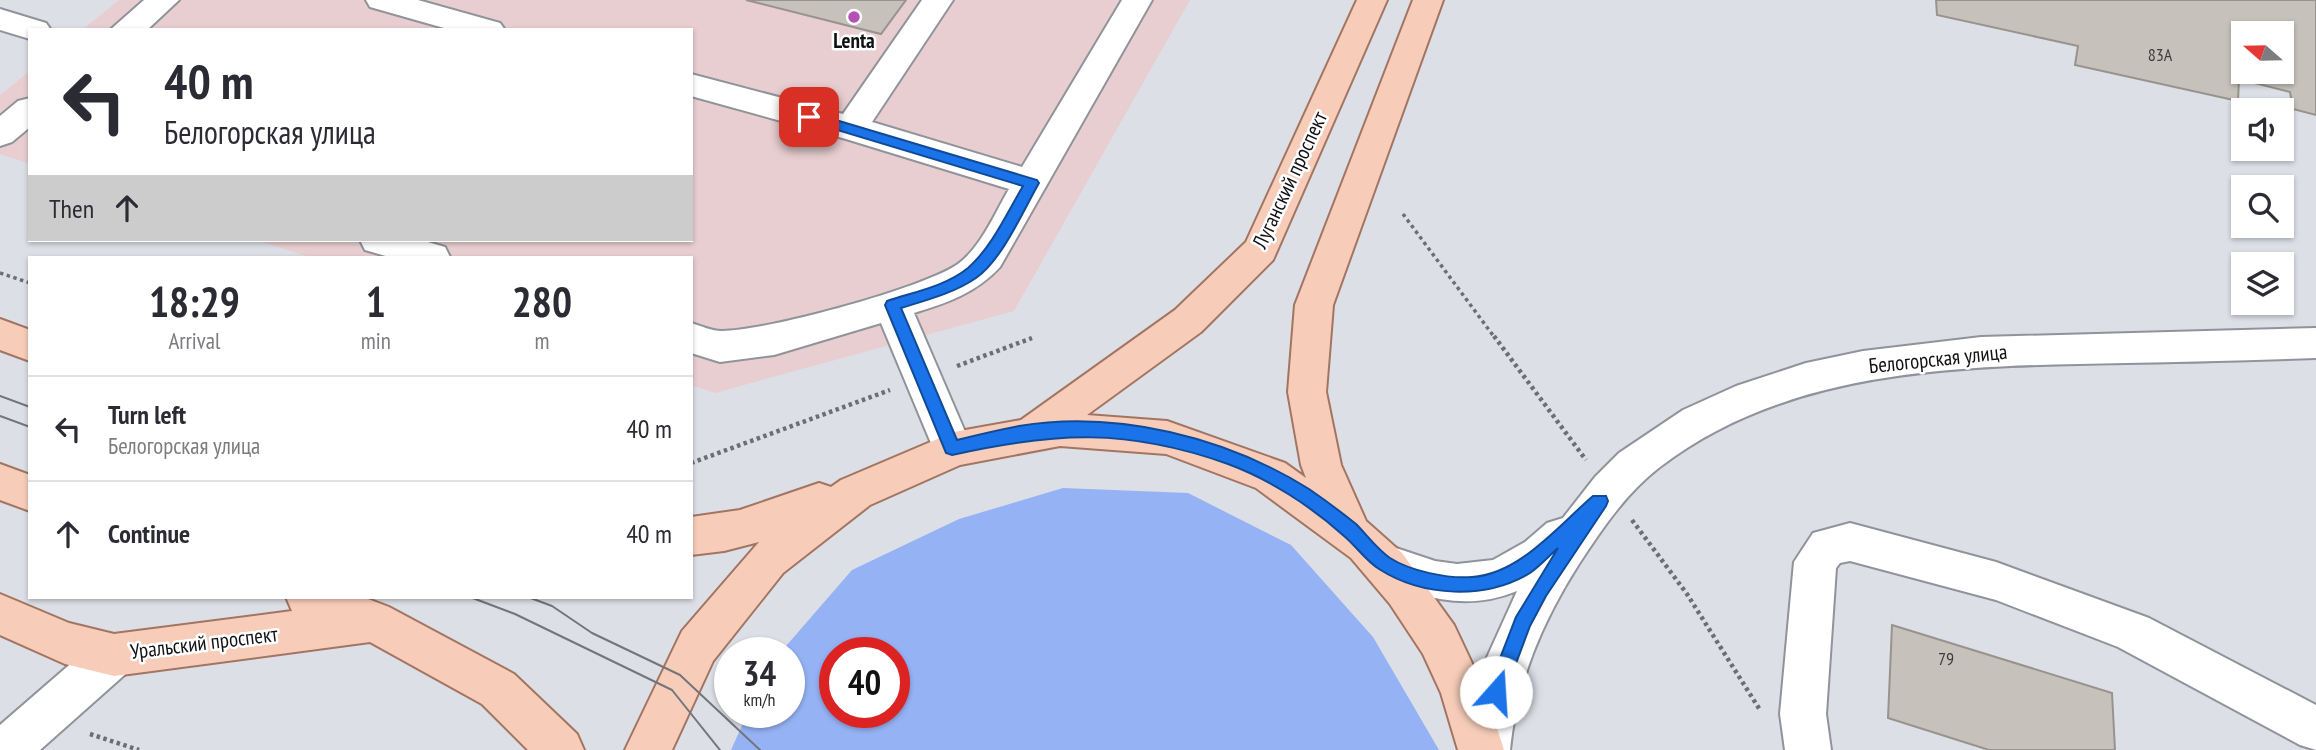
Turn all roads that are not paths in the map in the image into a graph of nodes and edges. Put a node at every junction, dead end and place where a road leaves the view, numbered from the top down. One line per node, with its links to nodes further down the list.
1 (164, 0): 9 (street)
2 (381, 0): 10 (street)
3 (938, 0): 14 (street)
4 (1136, 0): 15 (street)
5 (1372, 0): 23 (main road, Луганский проспект)
6 (1427, 0): 29 (main road)
7 (0, 19): 8 (street)
8 (29, 28)
9 (129, 28)
10 (482, 28)
11 (28, 34): 12 (street)
12 (0, 44)
13 (693, 86): 14 (street)
14 (850, 128): 15 (street)
15 (1032, 183): 18 (street)
16 (384, 242): 17 (street)
17 (429, 256)
18 (892, 305): 20 (street); 24 (street)
19 (0, 334): 22 (main road)
20 (693, 339)
21 (2316, 343): 28 (street, Белогорская улица)
22 (28, 344)
23 (1035, 431): 24 (main road); 29 (main road)
24 (952, 448): 25 (main road)
25 (873, 480): 30 (main road); 39 (main road)
26 (0, 482): 27 (main road)
27 (28, 492)
28 (1600, 501): 31 (street, Белогорская улица); 40 (street, Белогорская улица)
29 (1349, 529): 31 (main road)
30 (693, 536)
31 (1384, 564): 40 (main road)
32 (313, 599): 34 (main road)
33 (0, 614): 35 (main road, Уральский проспект)
34 (374, 621): 35 (main road, Уральский проспект); 38 (main road)
35 (114, 655): 37 (street)
36 (2316, 729): 41 (street)
37 (6, 750)
38 (561, 750)
39 (648, 750)
40 (1484, 750)
41 (1808, 750)

